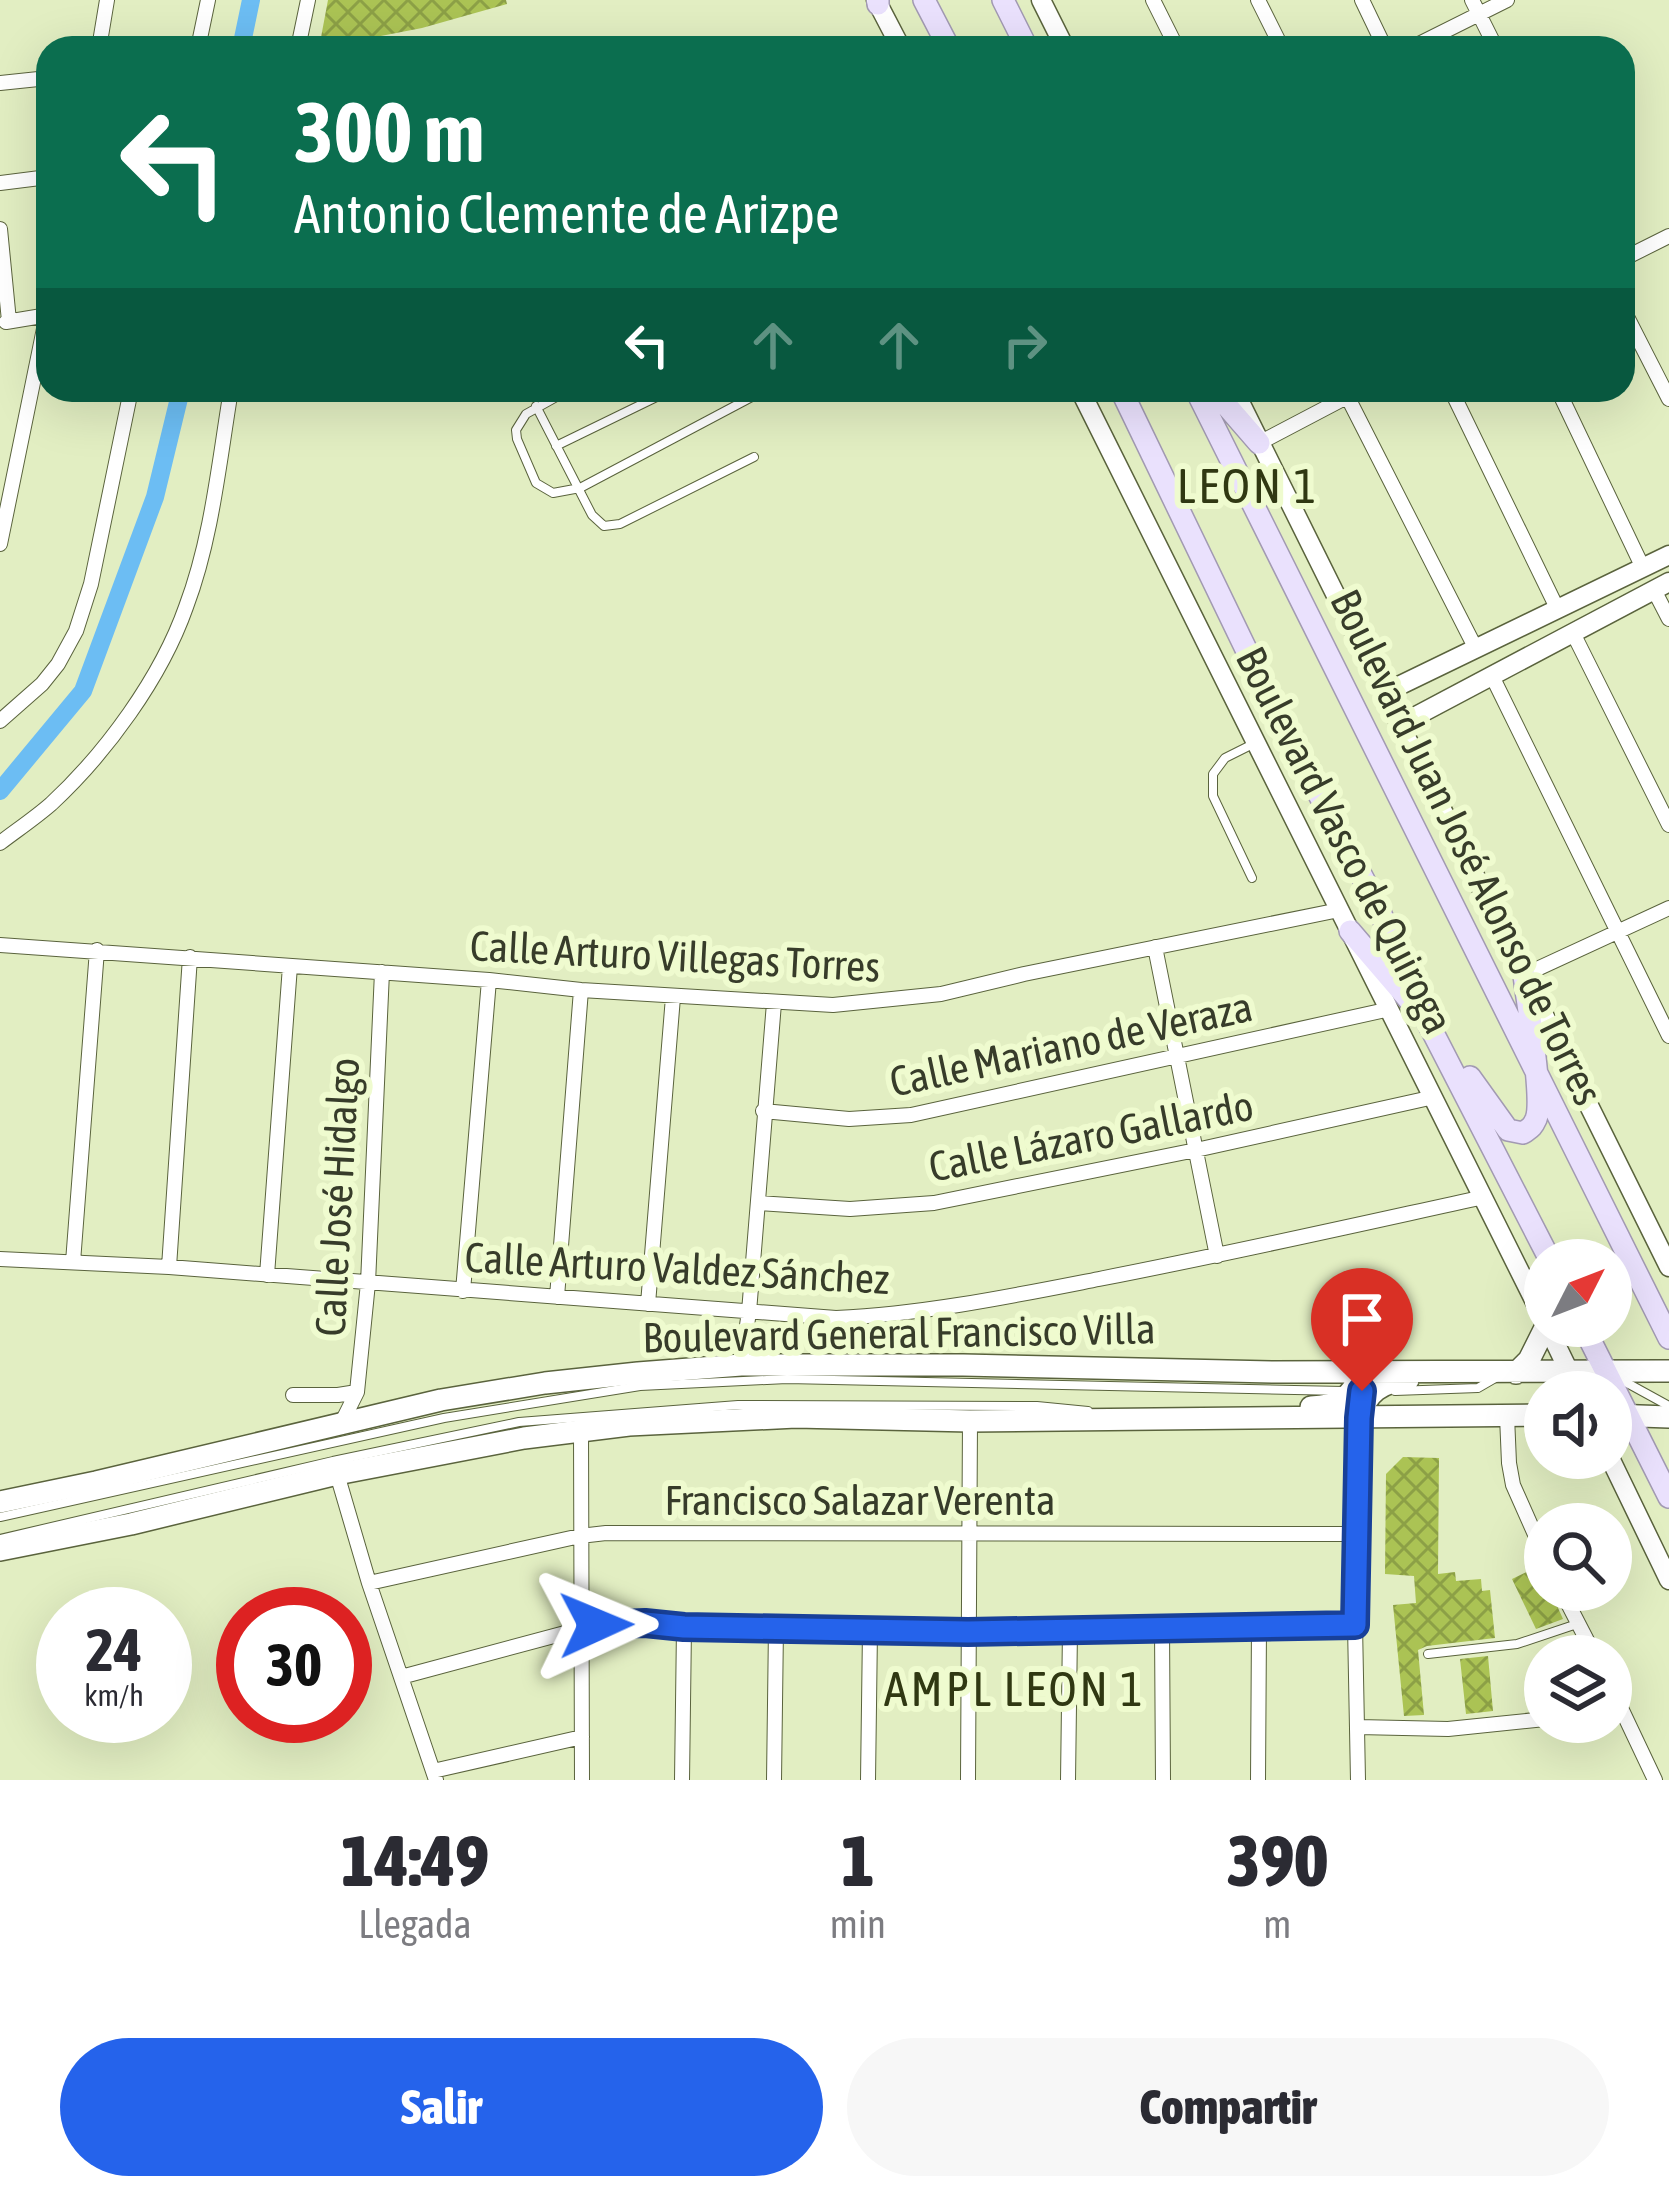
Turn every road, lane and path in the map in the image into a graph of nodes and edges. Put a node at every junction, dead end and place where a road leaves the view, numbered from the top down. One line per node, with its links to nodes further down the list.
1 (107, 0): 13 (street)
2 (208, 0): 14 (street)
3 (308, 0): 15 (street)
4 (924, 0): 17 (main road)
5 (1003, 0): 18 (main road)
6 (1041, 0): 19 (street)
7 (1153, 0): 20 (street)
8 (1258, 0): 21 (street)
9 (1362, 0): 22 (street)
10 (1507, 0): 12 (street)
11 (877, 1): 16 (street)
12 (1475, 6): 23 (street); 24 (street)
13 (101, 36)
14 (200, 36)
15 (300, 36)
16 (895, 36)
17 (943, 36)
18 (1021, 36)
19 (1059, 36)
20 (1171, 36)
21 (1276, 36)
22 (1379, 36)
23 (1430, 36)
24 (1490, 36)
25 (36, 79): 26 (street)
26 (0, 83)
27 (36, 178): 28 (street)
28 (0, 183)
29 (0, 229): 33 (street)
30 (1669, 236): 31 (street)
31 (1635, 253)
32 (36, 315): 33 (street)
33 (4, 322)
34 (1635, 332): 36 (street)
35 (36, 371): 56 (street)
36 (1669, 398)
37 (129, 402): 66 (street)
38 (229, 402): 70 (street)
39 (544, 402): 51 (lane)
40 (646, 402): 53 (lane)
41 (742, 402): 55 (lane)
42 (1086, 402): 68 (street, Boulevard Vasco de Quiroga)
43 (1127, 402): 88 (main road)
44 (1202, 402): 91 (main road, Boulevard Juan José Alonso de Torres)
45 (1224, 402): 52 (main road)
46 (1240, 402): 52 (street)
47 (1332, 402): 52 (street)
48 (1355, 402): 63 (street)
49 (1457, 402): 60 (street)
50 (1564, 402): 58 (street)
51 (536, 406): 53 (lane); 55 (lane)
52 (1259, 442): 65 (street)
53 (556, 446): 55 (lane)
54 (754, 457): 55 (lane)
55 (580, 488)
56 (0, 544)
57 (1669, 555): 58 (street)
58 (1643, 568): 60 (street)
59 (1662, 586): 61 (street); 62 (street)
60 (1557, 608): 63 (street)
61 (1669, 619)
62 (1573, 632): 64 (street); 69 (street)
63 (1476, 649): 65 (street)
64 (1492, 676): 67 (street); 75 (street)
65 (1384, 693): 67 (street)
66 (0, 721)
67 (1400, 724): 82 (street)
68 (1255, 743): 71 (lane); 73 (street, Boulevard Vasco de Quiroga)
69 (1669, 825)
70 (0, 843)
71 (1252, 878)
72 (1669, 908): 75 (street)
73 (1339, 910): 74 (street, Boulevard Vasco de Quiroga); 77 (street, Calle Arturo Villegas Torres)
74 (1350, 931): 87 (street, Boulevard Vasco de Quiroga); 88 (main road)
75 (1617, 933): 82 (street); 89 (street)
76 (0, 945): 78 (street, Calle Arturo Villegas Torres)
77 (1155, 947): 86 (street, Calle Arturo Villegas Torres); 90 (street)
78 (97, 950): 79 (street, Calle Arturo Villegas Torres); 101 (street)
79 (190, 957): 80 (street, Calle Arturo Villegas Torres); 102 (street)
80 (290, 966): 81 (street, Calle Arturo Villegas Torres); 104 (street)
81 (382, 972): 83 (street, Calle Arturo Villegas Torres); 106 (street, Calle José Hidalgo)
82 (1523, 975): 91 (main road); 97 (street)
83 (489, 980): 84 (street, Calle Arturo Villegas Torres); 107 (street)
84 (581, 991): 85 (street, Calle Arturo Villegas Torres); 108 (street)
85 (673, 997): 86 (street, Calle Arturo Villegas Torres); 109 (street)
86 (774, 1003): 93 (street)
87 (1390, 1009): 90 (street, Calle Mariano de Veraza); 92 (street, Boulevard Vasco de Quiroga)
88 (1427, 1021): 91 (main road); 98 (main road)
89 (1669, 1036)
90 (1176, 1058): 93 (street, Calle Mariano de Veraza); 94 (street)
91 (1536, 1076): 111 (main road, Boulevard Juan José Alonso de Torres)
92 (1434, 1097): 94 (street, Calle Lázaro Gallardo); 95 (street, Boulevard Vasco de Quiroga)
93 (763, 1111): 96 (street)
94 (1196, 1150): 96 (street, Calle Lázaro Gallardo); 99 (street)
95 (1484, 1197): 99 (street, Calle Arturo Valdez Sánchez); 105 (street, Boulevard Vasco de Quiroga)
96 (758, 1203): 110 (street)
97 (1661, 1231): 103 (street)
98 (1539, 1239)
99 (1217, 1256): 110 (street, Calle Arturo Valdez Sánchez)
100 (0, 1259): 101 (street, Calle Arturo Valdez Sánchez)
101 (73, 1262): 102 (street, Calle Arturo Valdez Sánchez)
102 (169, 1268): 104 (street, Calle Arturo Valdez Sánchez)
103 (1669, 1268)
104 (268, 1275): 106 (street, Calle Arturo Valdez Sánchez)
105 (1524, 1280)
106 (368, 1283): 107 (street, Calle Arturo Valdez Sánchez); 122 (street, Calle José Hidalgo)
107 (463, 1291): 108 (street, Calle Arturo Valdez Sánchez)
108 (557, 1297): 109 (street, Calle Arturo Valdez Sánchez)
109 (648, 1304): 110 (street, Calle Arturo Valdez Sánchez)
110 (749, 1312): 114 (street)
111 (1669, 1338)
112 (1535, 1347): 118 (main road)
113 (1593, 1347): 115 (main road)
114 (741, 1365): 121 (main road, Boulevard General Francisco Villa); 133 (main road, Boulevard General Francisco Villa)
115 (1605, 1371)
116 (1632, 1371): 117 (main road, Boulevard General Francisco Villa)
117 (1669, 1371)
118 (1509, 1372): 119 (main road, Boulevard General Francisco Villa); 121 (main road, Boulevard General Francisco Villa)
119 (1524, 1374)
120 (1632, 1386): 124 (lane)
121 (1363, 1387): 130 (main road); 131 (main road); 141 (lane)
122 (357, 1392): 123 (street); 133 (street, Calle José Hidalgo)
123 (293, 1395)
124 (1669, 1406)
125 (1507, 1416): 126 (main road, Boulevard General Francisco Villa); 131 (main road, Boulevard General Francisco Villa); 140 (street)
126 (1524, 1416)
127 (1632, 1416): 129 (main road)
128 (1111, 1417): 130 (main road, Boulevard General Francisco Villa); 132 (main road, Boulevard General Francisco Villa); 145 (lane)
129 (1669, 1417)
130 (1174, 1418): 131 (main road, Boulevard General Francisco Villa)
131 (1359, 1418): 143 (street)
132 (970, 1420): 134 (main road, Boulevard General Francisco Villa); 142 (street)
133 (342, 1422): 139 (main road, Boulevard General Francisco Villa)
134 (580, 1430): 136 (main road, Boulevard General Francisco Villa); 144 (street)
135 (1632, 1436): 138 (main road)
136 (337, 1474): 146 (main road, Boulevard General Francisco Villa); 148 (street)
137 (1620, 1479): 147 (street)
138 (1669, 1497)
139 (0, 1502)
140 (1524, 1508)
141 (0, 1517)
142 (969, 1533): 143 (street, Francisco Salazar Verenta); 144 (street, Francisco Salazar Verenta); 159 (street)
143 (1356, 1534): 151 (street)
144 (580, 1536): 148 (street, Francisco Salazar Verenta); 156 (street)
145 (0, 1539)
146 (0, 1550)
147 (1669, 1580)
148 (369, 1583): 162 (street)
149 (1572, 1611): 150 (street)
150 (1579, 1624): 160 (street); 161 (lane)
151 (1355, 1625): 154 (street); 164 (street)
152 (684, 1627): 153 (street); 156 (street); 169 (street)
153 (776, 1627): 157 (street); 170 (street)
154 (1259, 1627): 155 (street); 175 (street)
155 (1162, 1628): 158 (street); 174 (street)
156 (582, 1629): 162 (street); 165 (street)
157 (870, 1630): 159 (street); 171 (street)
158 (1070, 1630): 159 (street); 173 (street)
159 (968, 1632): 172 (street)
160 (1584, 1635)
161 (1428, 1654)
162 (400, 1677): 167 (street)
163 (1524, 1720): 164 (street)
164 (1358, 1727): 176 (street)
165 (582, 1737): 167 (street); 168 (street)
166 (1632, 1738): 177 (street)
167 (435, 1776)
168 (582, 1780)
169 (682, 1780)
170 (774, 1780)
171 (868, 1780)
172 (968, 1780)
173 (1068, 1780)
174 (1163, 1780)
175 (1258, 1780)
176 (1358, 1780)
177 (1655, 1780)

